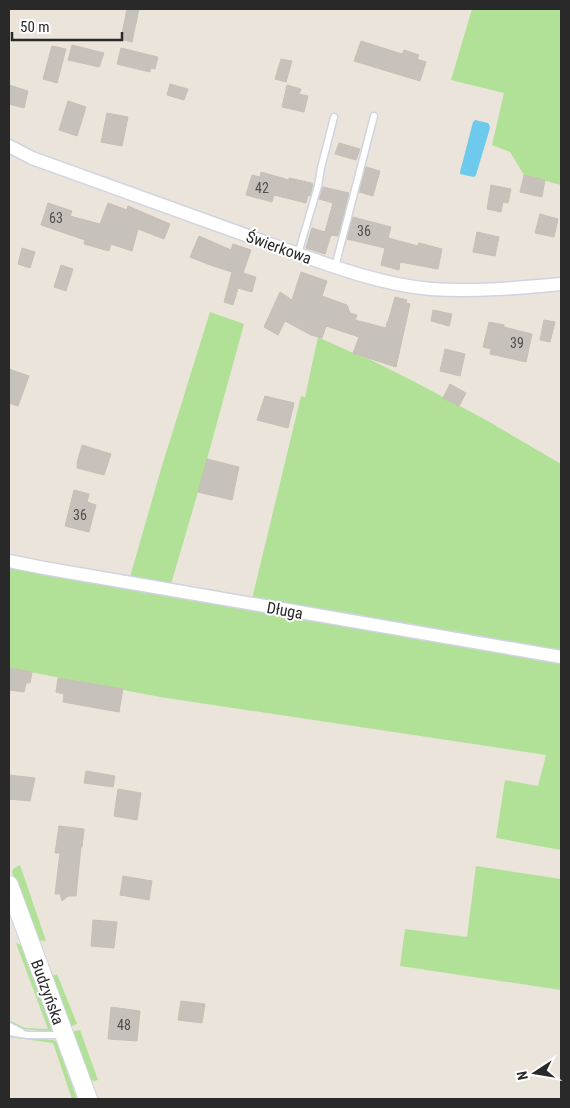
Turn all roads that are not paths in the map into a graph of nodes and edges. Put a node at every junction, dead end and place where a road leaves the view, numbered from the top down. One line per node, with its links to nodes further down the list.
1 (374, 116): 5 (lane)
2 (334, 118): 4 (lane)
3 (9, 146): 4 (street, Świerkowa)
4 (298, 254): 5 (street, Świerkowa)
5 (334, 267): 6 (street, Świerkowa)
6 (561, 284)
7 (9, 561): 8 (street, Długa)
8 (561, 657)
9 (9, 885): 13 (street, Budzyńska)
10 (9, 1026): 12 (lane)
11 (9, 1032): 12 (lane)
12 (28, 1035): 13 (lane)
13 (64, 1035): 14 (street, Budzyńska)
14 (88, 1099)

